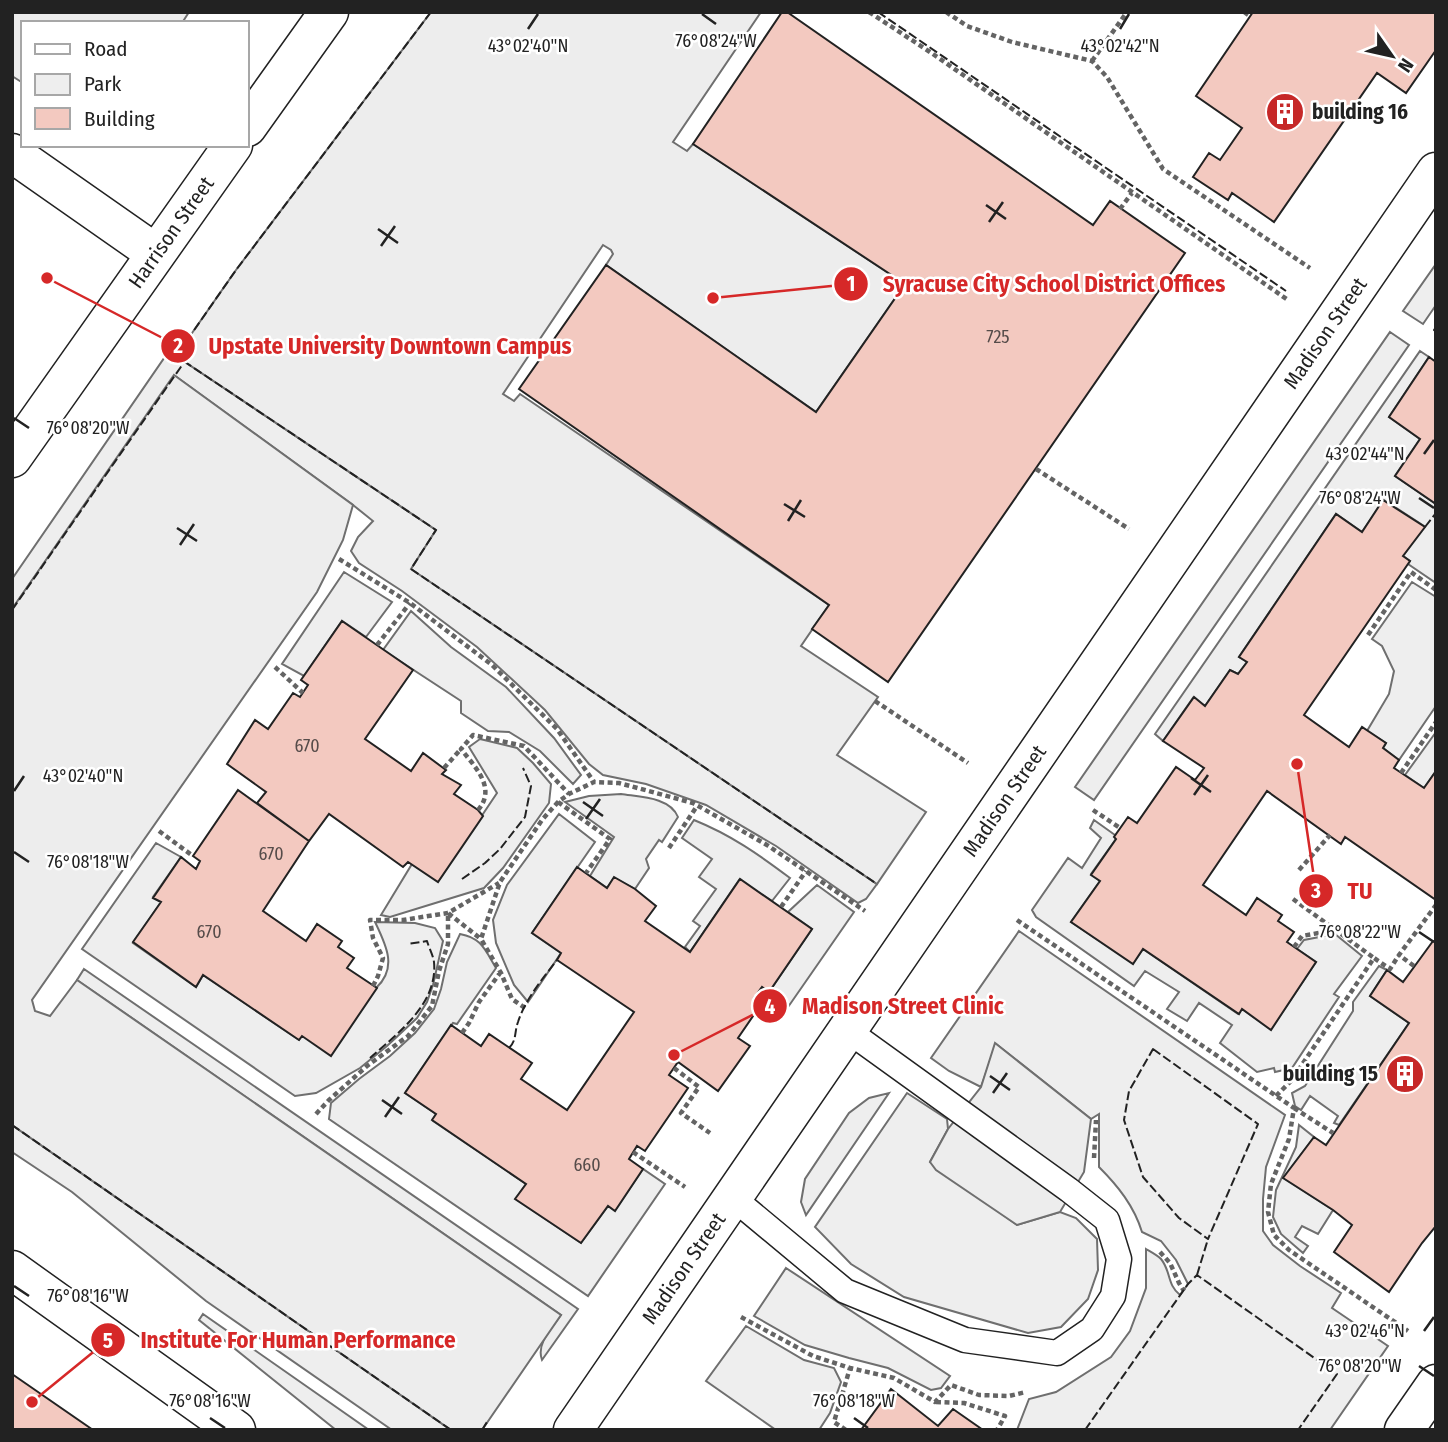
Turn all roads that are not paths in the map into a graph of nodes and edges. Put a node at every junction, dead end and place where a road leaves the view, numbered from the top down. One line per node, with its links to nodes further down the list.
1 (329, 12): 2 (street)
2 (248, 126)
3 (232, 147): 6 (street, Harrison Street)
4 (12, 153): 6 (street)
5 (1436, 172): 8 (street, Madison Street)
6 (156, 253): 7 (street, Harrison Street)
7 (12, 458)
8 (846, 1030): 9 (street, Madison Street); 9 (lane)
9 (732, 1197): 13 (street, Madison Street)
10 (12, 1270): 12 (street)
11 (1436, 1384): 14 (street)
12 (236, 1430)
13 (573, 1430)
14 (1404, 1430)

